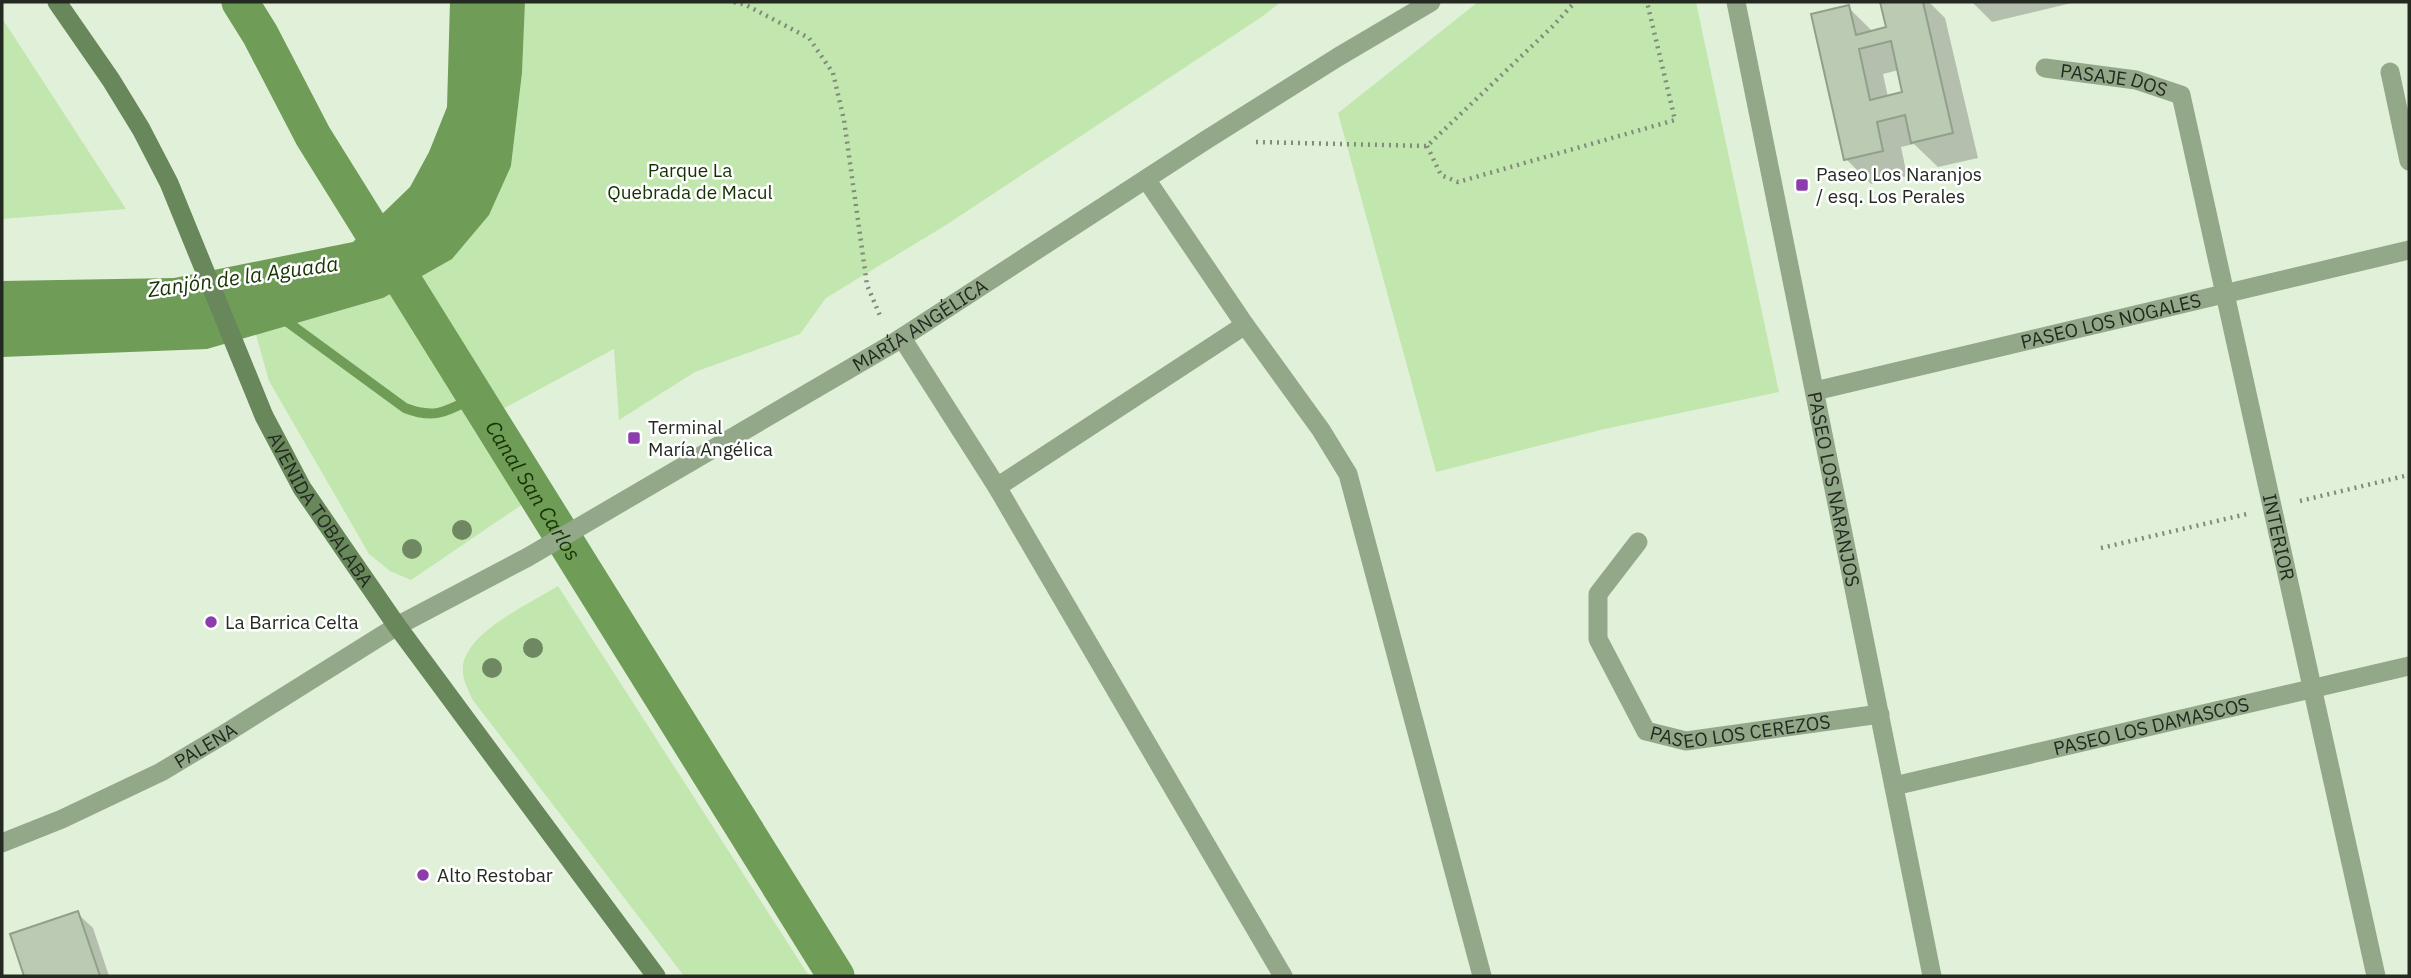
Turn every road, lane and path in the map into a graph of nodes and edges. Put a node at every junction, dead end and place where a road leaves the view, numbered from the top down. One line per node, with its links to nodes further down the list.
1 (57, 2): 21 (main road, AVENIDA TOBALABA)
2 (734, 2): 17 (path)
3 (1431, 2): 10 (street, MARÍA ANGÉLICA)
4 (1575, 2): 11 (path)
5 (1647, 2): 11 (path)
6 (1737, 2): 18 (street, PASEO LOS NARANJOS)
7 (2045, 68): 9 (street, PASAJE DOS)
8 (2390, 72): 12 (street)
9 (2181, 95): 15 (street, INTERIOR)
10 (1206, 140): 11 (path); 13 (street, MARÍA ANGÉLICA)
11 (1427, 146)
12 (2409, 161)
13 (1146, 179): 16 (street); 17 (street, MARÍA ANGÉLICA)
14 (2409, 250): 15 (street, PASEO LOS NOGALES)
15 (2224, 293): 18 (street, PASEO LOS NOGALES); 23 (street, INTERIOR)
16 (1244, 325): 19 (street); 29 (street)
17 (897, 341): 19 (street); 21 (street, MARÍA ANGÉLICA)
18 (1815, 391): 24 (street, PASEO LOS NARANJOS)
19 (997, 487): 28 (street)
20 (1637, 542): 24 (street, PASEO LOS CEREZOS)
21 (397, 626): 26 (street, PALENA); 27 (main road, AVENIDA TOBALABA)
22 (2409, 666): 23 (street, PASEO LOS DAMASCOS)
23 (2312, 689): 25 (street, PASEO LOS DAMASCOS); 31 (street, INTERIOR)
24 (1880, 714): 25 (street, PASEO LOS NARANJOS)
25 (1894, 786): 30 (street, PASEO LOS NARANJOS)
26 (2, 843)
27 (656, 976)
28 (1283, 976)
29 (1482, 976)
30 (1932, 976)
31 (2376, 976)

